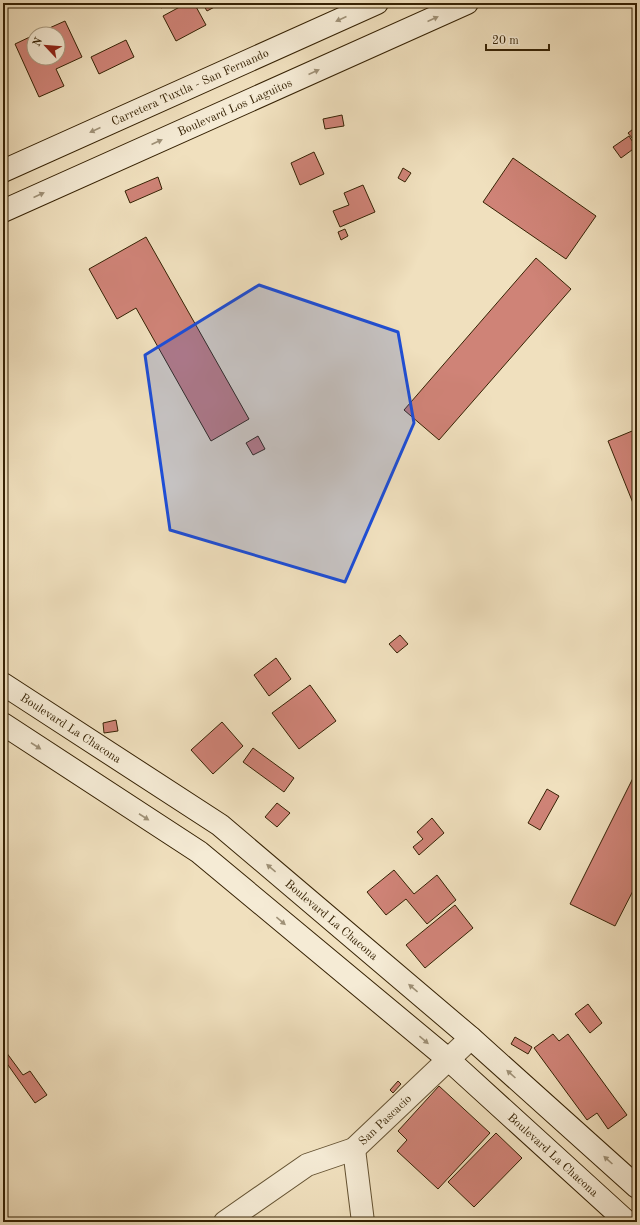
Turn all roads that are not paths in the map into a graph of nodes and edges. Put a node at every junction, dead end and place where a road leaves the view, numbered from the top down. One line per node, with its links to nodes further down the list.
1 (377, 3): 3 (main road, Carretera Tuxtla - San Fernando, one-way to 3)
2 (467, 3): 4 (main road, Boulevard Los Laguitos, one-way to 2)
3 (3, 171)
4 (3, 211)
5 (3, 684): 7 (main road, Boulevard La Chacona, one-way to 5)
6 (3, 724): 8 (main road, Boulevard La Chacona, one-way to 8)
7 (471, 1038): 8 (main road, San Pascacio); 10 (main road, Boulevard La Chacona, one-way to 7)
8 (449, 1060): 9 (main road, San Pascacio); 13 (main road, Boulevard La Chacona)
9 (354, 1149): 11 (main road, San Pascacio); 12 (main road)
10 (637, 1187)
11 (225, 1222)
12 (363, 1222)
13 (627, 1222)

